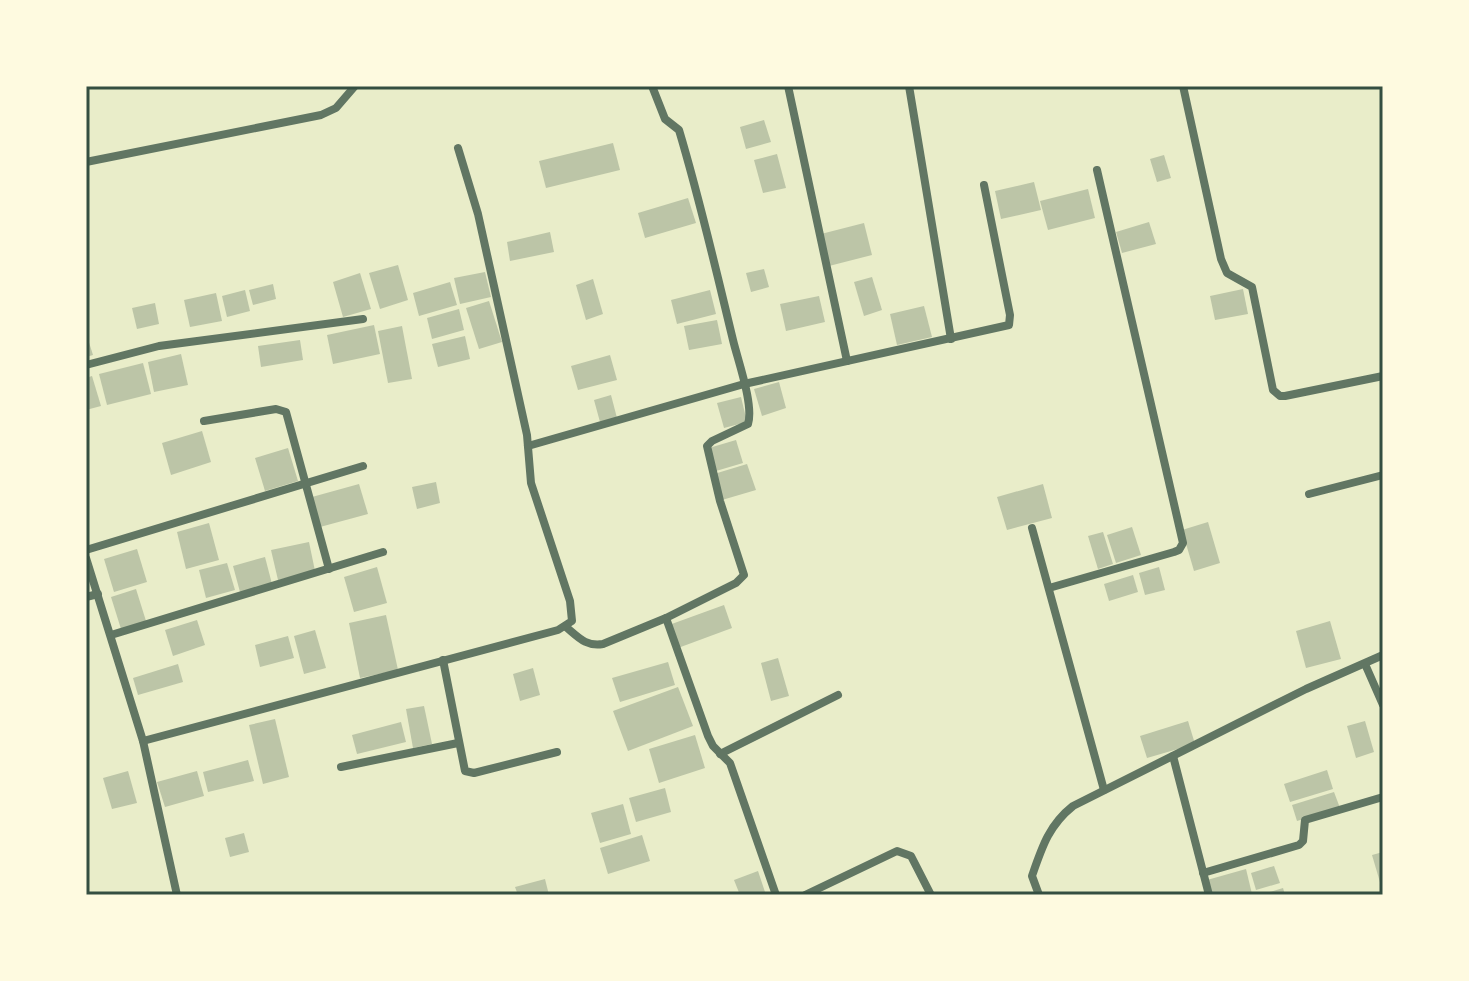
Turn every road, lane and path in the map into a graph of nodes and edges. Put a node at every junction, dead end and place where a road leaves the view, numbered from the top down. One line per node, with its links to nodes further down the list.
1 (355, 86): 7 (street)
2 (652, 86): 15 (street)
3 (788, 86): 12 (street)
4 (909, 86): 11 (street)
5 (1183, 86): 14 (street)
6 (458, 148): 17 (street)
7 (86, 162)
8 (1097, 170): 27 (street)
9 (984, 185): 11 (street)
10 (363, 319): 13 (street)
11 (951, 339): 12 (street)
12 (847, 361): 15 (street)
13 (86, 365)
14 (1383, 376)
15 (744, 384): 17 (street); 30 (street)
16 (204, 421): 20 (street)
17 (528, 446): 31 (street)
18 (363, 466): 20 (street)
19 (1383, 475): 21 (street)
20 (305, 484): 23 (street); 26 (street)
21 (1309, 494)
22 (1032, 528): 27 (street)
23 (86, 550)
24 (383, 552): 26 (street)
25 (86, 558): 28 (street)
26 (329, 569): 32 (street)
27 (1049, 588): 44 (street)
28 (98, 594): 29 (street); 32 (street)
29 (86, 597)
30 (666, 618): 31 (street); 41 (street)
31 (566, 627): 34 (street)
32 (111, 635): 38 (street)
33 (1383, 655): 35 (street)
34 (443, 660): 38 (street); 39 (street)
35 (1365, 664): 37 (street); 42 (street)
36 (838, 695): 41 (street)
37 (1383, 705)
38 (143, 741): 47 (street)
39 (458, 743): 40 (street); 43 (street)
40 (557, 752)
41 (720, 754): 48 (street)
42 (1173, 756): 44 (street); 46 (street)
43 (341, 767)
44 (1104, 790): 51 (street)
45 (1383, 797): 46 (street)
46 (1203, 873): 52 (street)
47 (177, 895)
48 (776, 895)
49 (805, 895): 50 (street)
50 (931, 895)
51 (1039, 895)
52 (1209, 895)

